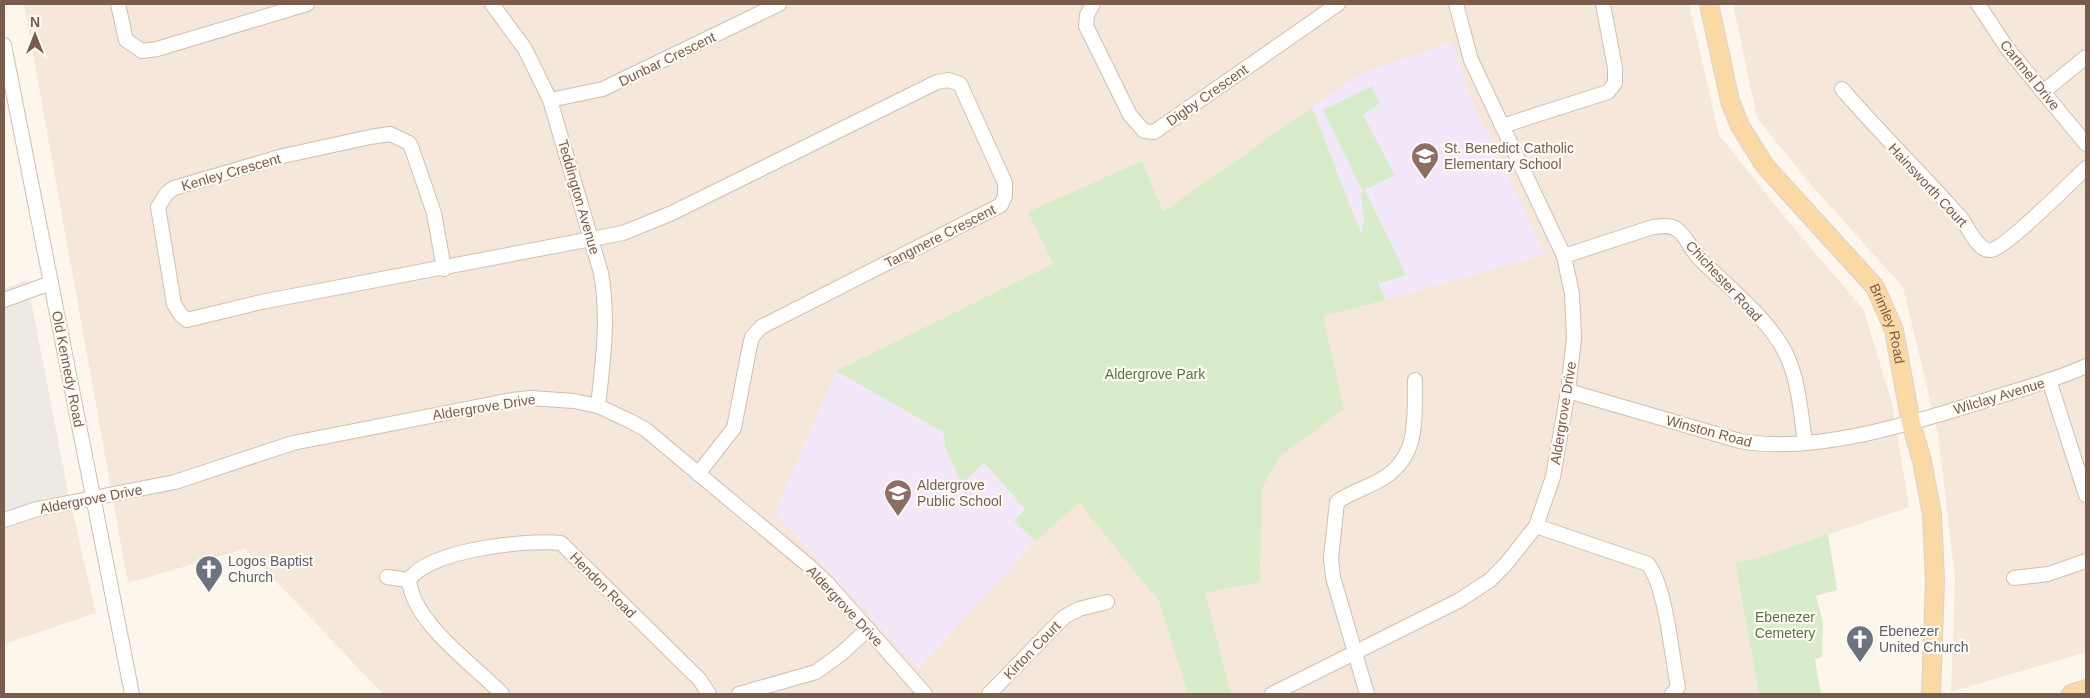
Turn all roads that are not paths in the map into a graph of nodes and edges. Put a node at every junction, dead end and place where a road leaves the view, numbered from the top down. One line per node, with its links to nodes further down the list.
1 (118, 4): 11 (street)
2 (306, 4): 11 (street)
3 (492, 4): 16 (street, Teddington Avenue)
4 (779, 4): 16 (street, Dunbar Crescent)
5 (1093, 4): 6 (street, Digby Crescent)
6 (1338, 4)
7 (1456, 4): 17 (street, Aldergrove Drive)
8 (1603, 4): 17 (street)
9 (1709, 4): 30 (main road, Brimley Road)
10 (1978, 4): 15 (street, Cartmel Drive)
11 (282, 7)
12 (4, 45): 23 (street, Old Kennedy Road)
13 (2086, 57): 15 (street)
14 (1842, 89): 19 (street, Hainsworth Court)
15 (2043, 92): 18 (street, Cartmel Drive)
16 (550, 100): 20 (street, Teddington Avenue)
17 (1502, 126): 21 (street, Aldergrove Drive)
18 (2086, 144)
19 (2086, 168)
20 (592, 239): 22 (street, Kenley Crescent); 29 (street, Teddington Avenue); 32 (street, Tangmere Crescent)
21 (1564, 256): 28 (street, Aldergrove Drive); 31 (street, Chichester Road)
22 (444, 269): 22 (street, Kenley Crescent)
23 (51, 283): 24 (street); 34 (street, Old Kennedy Road)
24 (4, 300)
25 (2086, 366): 27 (street, Wilclay Avenue)
26 (1415, 380): 43 (street)
27 (2049, 380): 30 (street, Wilclay Avenue); 33 (street)
28 (1568, 391): 31 (street, Winston Road); 36 (street, Aldergrove Drive)
29 (598, 406): 32 (street, Aldergrove Drive); 34 (street, Aldergrove Drive)
30 (1911, 423): 31 (street, Winston Road); 54 (main road, Brimley Road)
31 (1805, 443)
32 (698, 474): 42 (street, Aldergrove Drive)
33 (2086, 496)
34 (93, 497): 35 (street, Aldergrove Drive); 45 (street, Old Kennedy Road)
35 (4, 520)
36 (1536, 526): 43 (street, Aldergrove Drive); 53 (street)
37 (2086, 561): 39 (street)
38 (387, 577): 40 (street)
39 (2014, 578)
40 (409, 580): 46 (street); 47 (street, Hendon Road)
41 (1107, 602): 50 (street, Kirton Court)
42 (868, 629): 48 (street); 49 (street, Aldergrove Drive)
43 (1357, 652): 51 (street, Aldergrove Drive); 52 (street)
44 (2086, 690): 55 (main road)
45 (132, 694)
46 (502, 694)
47 (709, 694)
48 (739, 694)
49 (925, 694)
50 (989, 694)
51 (1272, 694)
52 (1368, 694)
53 (1672, 694)
54 (1932, 694)
55 (2071, 694)

